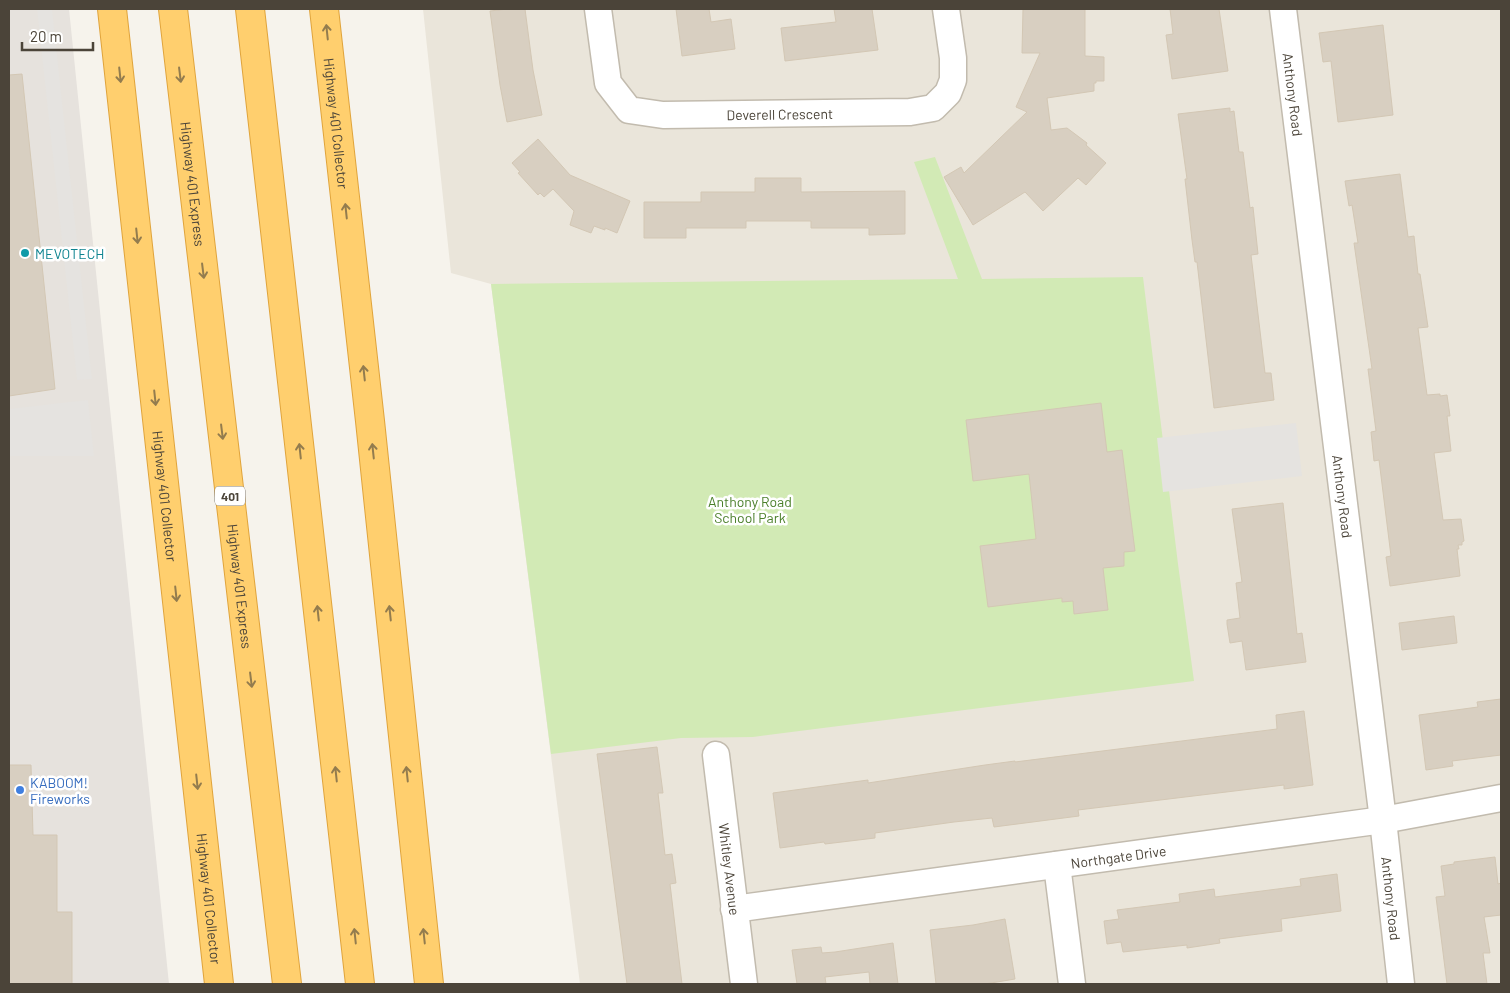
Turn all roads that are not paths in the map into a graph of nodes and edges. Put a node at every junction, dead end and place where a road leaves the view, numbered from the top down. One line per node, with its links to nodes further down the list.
1 (112, 9): 13 (highway, Highway 401 Collector, one-way to 13)
2 (173, 9): 14 (highway, Highway 401 Express / 401, one-way to 14)
3 (250, 9): 15 (highway, one-way to 3)
4 (324, 9): 16 (highway, Highway 401 Collector, one-way to 4)
5 (598, 9): 6 (street, Deverell Crescent)
6 (946, 9)
7 (1283, 9): 10 (street, Anthony Road)
8 (716, 755): 12 (street, Whitley Avenue)
9 (1501, 798): 10 (street, Northgate Drive)
10 (1382, 820): 11 (street, Northgate Drive); 19 (street, Anthony Road)
11 (1057, 865): 12 (street, Northgate Drive); 18 (street)
12 (734, 909): 17 (street, Whitley Avenue)
13 (219, 984)
14 (287, 984)
15 (360, 984)
16 (429, 984)
17 (744, 984)
18 (1072, 984)
19 (1401, 984)

